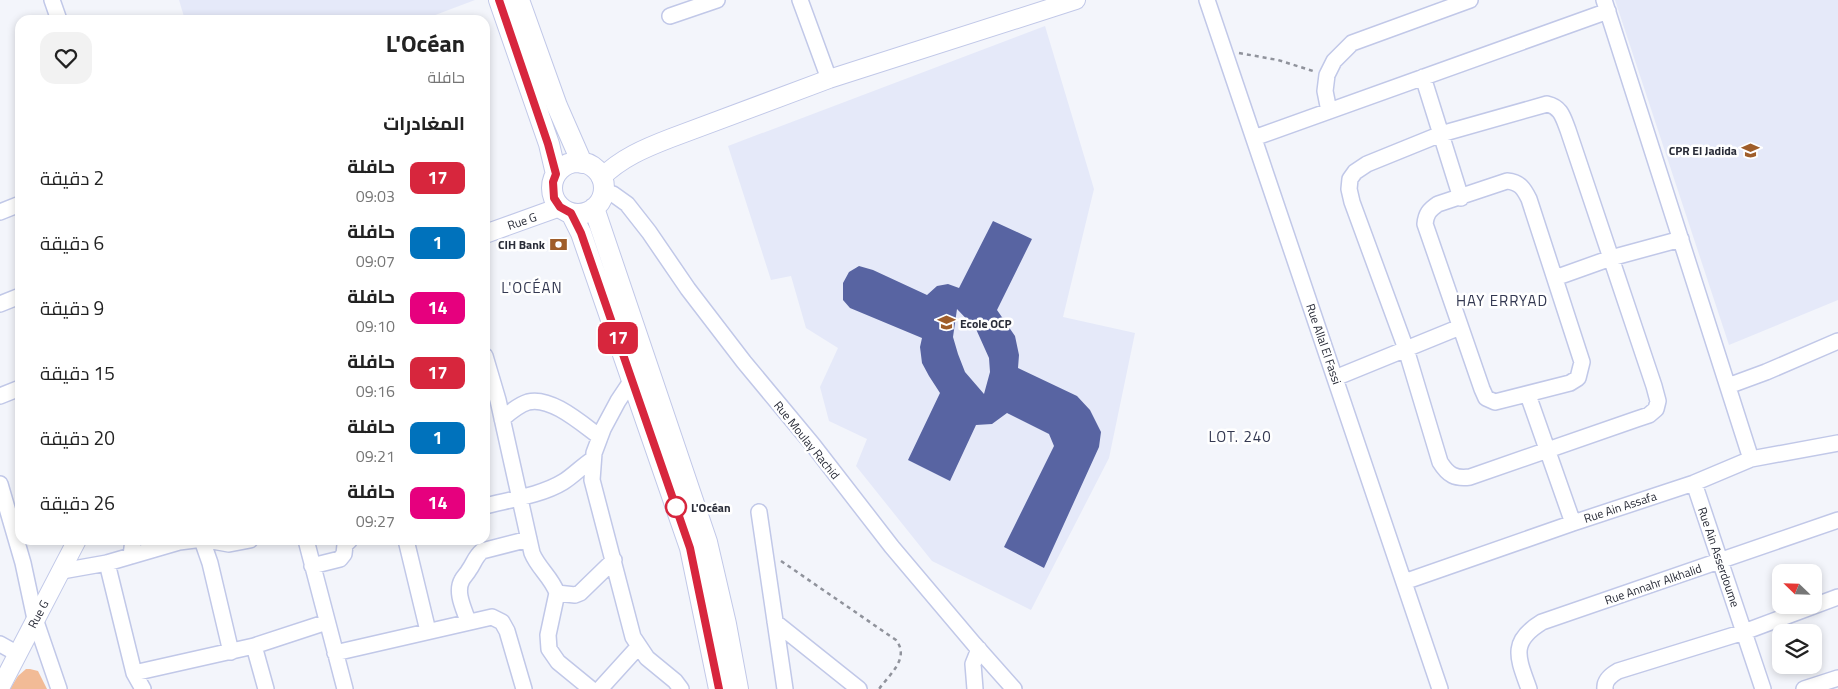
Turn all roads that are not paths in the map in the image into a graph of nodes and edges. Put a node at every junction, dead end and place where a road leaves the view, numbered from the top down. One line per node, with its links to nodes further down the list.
1 (52, 0): 10 (street)
2 (499, 0): 18 (main road)
3 (519, 0): 17 (main road)
4 (717, 0): 11 (street)
5 (800, 0): 13 (street)
6 (1076, 0): 13 (street)
7 (1207, 0): 16 (street, Rue Allal El Fassi)
8 (1470, 0): 14 (street)
9 (1606, 5): 12 (street); 25 (street)
10 (57, 15)
11 (670, 16)
12 (1423, 77): 14 (street); 15 (street)
13 (829, 79): 19 (street)
14 (1329, 111): 16 (street)
15 (1441, 134): 20 (street); 26 (street); 32 (street)
16 (1254, 138): 33 (street, Rue Allal El Fassi)
17 (582, 163): 18 (main road); 19 (main road)
18 (556, 174): 22 (main road)
19 (600, 193): 22 (main road); 81 (street, Rue Moulay Rachid); 97 (main road)
20 (1461, 198): 27 (street); 30 (street)
21 (15, 206): 23 (street)
22 (565, 210): 24 (street, Rue G); 34 (main road)
23 (0, 212)
24 (490, 232)
25 (1682, 239): 26 (street); 35 (street)
26 (1611, 258): 27 (street); 43 (street)
27 (1555, 278): 37 (street)
28 (15, 298): 29 (street)
29 (0, 304)
30 (1460, 327): 32 (street); 37 (street)
31 (1838, 341): 35 (street)
32 (1406, 349): 33 (street); 43 (street)
33 (1335, 378): 69 (street, Rue Allal El Fassi)
34 (632, 380): 41 (street); 96 (main road)
35 (1728, 386): 45 (street)
36 (15, 390): 38 (street)
37 (1528, 395): 43 (street)
38 (0, 396)
39 (491, 402): 40 (street)
40 (502, 419): 41 (street); 48 (street)
41 (600, 437): 44 (street)
42 (1838, 442): 45 (street, Rue Ain Assafa)
43 (1548, 449): 52 (street)
44 (593, 459): 48 (street); 64 (street)
45 (1751, 459): 46 (street, Rue Ain Assafa)
46 (1694, 483): 52 (street, Rue Ain Assafa); 65 (street, Rue Ain Asserdoume)
47 (0, 484): 53 (street)
48 (520, 497): 49 (street); 54 (street)
49 (490, 505)
50 (759, 512): 75 (street)
51 (1838, 520): 65 (street, Rue Annahr Alkhalid)
52 (1573, 522): 69 (street, Rue Ain Assafa)
53 (15, 538)
54 (529, 539): 70 (street); 73 (street)
55 (17, 545): 72 (street)
56 (75, 545): 68 (street, Rue G)
57 (132, 545): 63 (street)
58 (170, 545): 63 (street)
59 (204, 545): 82 (street)
60 (307, 545): 67 (street)
61 (344, 545): 67 (street)
62 (407, 545): 76 (street)
63 (131, 556): 66 (street)
64 (614, 560): 70 (street); 80 (street)
65 (1721, 560): 77 (street, Rue Ain Asserdoume); 103 (street, Rue Annahr Alkhalid)
66 (107, 563): 68 (street); 85 (street)
67 (312, 566): 74 (street)
68 (62, 571): 72 (street, Rue G)
69 (1404, 582): 102 (street, Rue Allal El Fassi)
70 (557, 593): 93 (street)
71 (1838, 597): 77 (street)
72 (35, 619): 84 (street, Rue G); 88 (street)
73 (468, 621): 76 (street); 92 (street)
74 (326, 622): 79 (street); 83 (street)
75 (775, 622): 98 (street); 99 (street)
76 (428, 631): 83 (street)
77 (1744, 632): 104 (street); 105 (street, Rue Ain Asserdoume)
78 (0, 644): 84 (street)
79 (254, 646): 82 (street); 90 (street)
80 (639, 646): 94 (street); 95 (street)
81 (979, 649): 100 (street); 101 (street, Rue Moulay Rachid)
82 (231, 652): 85 (street)
83 (335, 653): 91 (street)
84 (18, 654): 87 (street, Rue G)
85 (134, 673): 89 (street)
86 (1838, 678): 106 (street)
87 (0, 688)
88 (59, 689)
89 (143, 689)
90 (266, 689)
91 (345, 689)
92 (524, 689)
93 (591, 689)
94 (600, 689)
95 (681, 689)
96 (718, 689)
97 (738, 689)
98 (785, 689)
99 (859, 689)
100 (975, 689)
101 (1014, 689)
102 (1440, 689)
103 (1529, 689)
104 (1605, 689)
105 (1763, 689)
106 (1804, 689)

